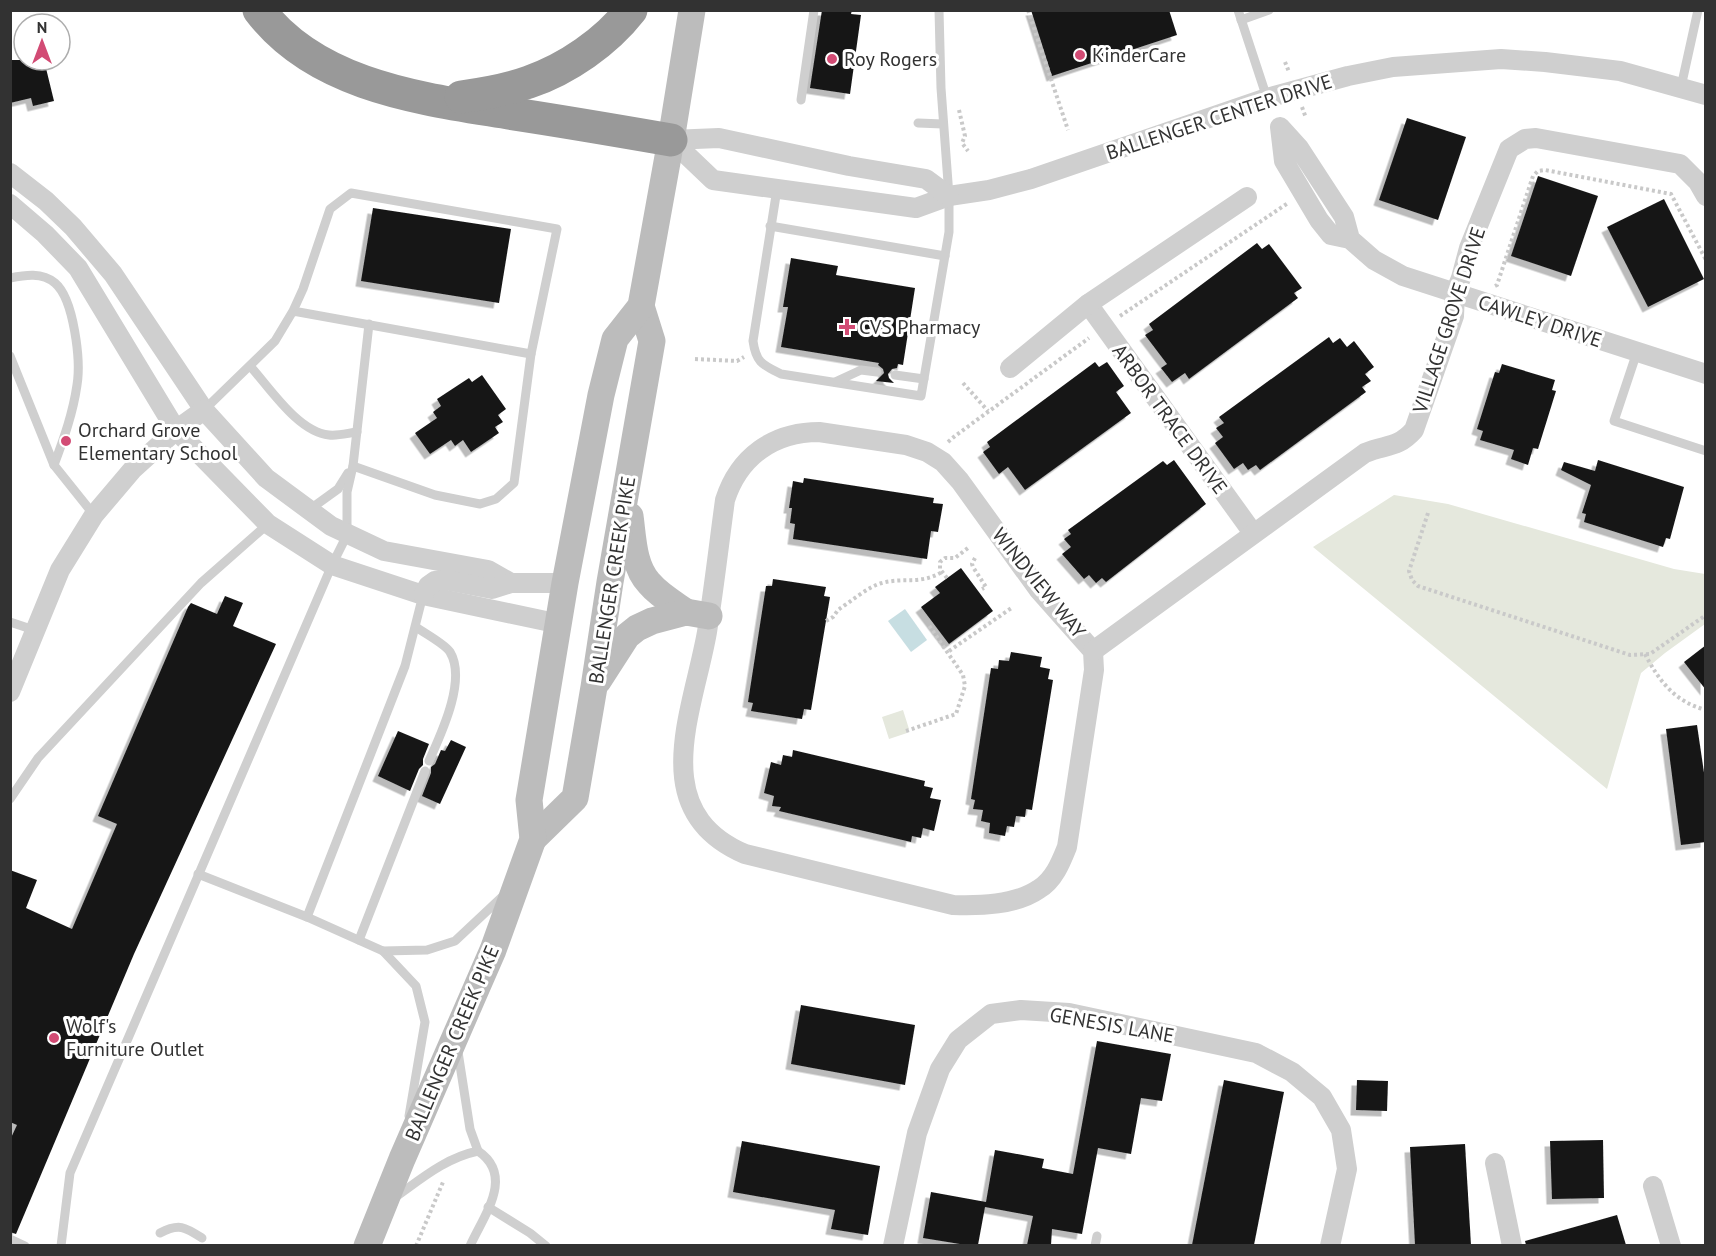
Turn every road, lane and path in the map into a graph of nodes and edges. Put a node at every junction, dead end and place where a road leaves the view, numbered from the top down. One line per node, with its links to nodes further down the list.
1 (260, 10): 14 (highway)
2 (631, 10): 14 (highway)
3 (692, 10): 18 (main road, BALLENGER CREEK PIKE)
4 (814, 10): 13 (lane)
5 (939, 10): 16 (lane)
6 (1028, 10): 17 (path)
7 (1269, 10): 9 (lane)
8 (1698, 10): 10 (lane)
9 (1240, 15): 12 (lane)
10 (1681, 87): 11 (street, BALLENGER CENTER DRIVE); 12 (street, BALLENGER CENTER DRIVE)
11 (1706, 95)
12 (1267, 98): 21 (street, BALLENGER CENTER DRIVE); 30 (street, CAWLEY DRIVE)
13 (801, 100)
14 (438, 101): 18 (highway)
15 (918, 123): 16 (lane)
16 (943, 124): 21 (lane)
17 (1068, 130)
18 (672, 140): 20 (street, BALLENGER CENTER DRIVE); 21 (street); 32 (main road, BALLENGER CREEK PIKE)
19 (10, 173): 48 (street)
20 (777, 189): 21 (street, BALLENGER CENTER DRIVE); 25 (lane)
21 (949, 196): 26 (lane)
22 (1706, 196): 30 (street, VILLAGE GROVE DRIVE)
23 (1247, 197): 31 (street)
24 (10, 204): 50 (street)
25 (770, 226): 26 (lane); 35 (lane)
26 (945, 256): 45 (lane)
27 (1706, 260): 29 (path)
28 (10, 278): 53 (lane)
29 (1497, 285)
30 (1455, 293): 36 (street, CAWLEY DRIVE); 60 (street, VILLAGE GROVE DRIVE)
31 (1088, 304): 41 (street); 60 (street, ARBOR TRACE DRIVE)
32 (641, 306): 55 (main road, BALLENGER CREEK PIKE); 68 (main road, BALLENGER CREEK PIKE)
33 (293, 311): 34 (lane); 37 (lane); 40 (lane)
34 (369, 324): 37 (lane); 51 (lane)
35 (754, 352): 39 (path); 46 (lane)
36 (1637, 352): 43 (street, CAWLEY DRIVE); 52 (lane)
37 (531, 354): 54 (lane)
38 (10, 356): 53 (lane)
39 (695, 359)
40 (250, 366): 48 (lane); 51 (lane)
41 (1011, 368)
42 (877, 372): 46 (lane)
43 (1706, 374)
44 (895, 375): 45 (lane)
45 (924, 379): 46 (lane)
46 (835, 382)
47 (963, 383): 49 (path)
48 (204, 410): 50 (street); 56 (street)
49 (988, 411)
50 (176, 430): 58 (street); 59 (street)
51 (357, 432): 54 (lane)
52 (1706, 451)
53 (54, 465): 58 (lane)
54 (353, 466): 56 (lane); 61 (lane)
55 (627, 494): 72 (main road); 83 (main road, BALLENGER CREEK PIKE)
56 (309, 510): 61 (street)
57 (1428, 513): 82 (path)
58 (94, 515): 79 (street)
59 (268, 524): 64 (street); 89 (lane)
60 (1253, 534): 81 (street, VILLAGE GROVE DRIVE)
61 (347, 535): 64 (lane); 67 (street)
62 (968, 548): 65 (path)
63 (975, 558): 69 (path)
64 (332, 564): 70 (street); 91 (lane)
65 (942, 572): 66 (path); 74 (path)
66 (947, 578)
67 (511, 583): 68 (street); 70 (street)
68 (565, 583): 76 (main road, BALLENGER CREEK PIKE)
69 (982, 589)
70 (423, 595): 76 (street); 78 (lane)
71 (1013, 607): 80 (path)
72 (698, 614): 81 (street, WINDVIEW WAY); 81 (street, WINDVIEW WAY); 83 (main road)
73 (1706, 615): 82 (path)
74 (826, 621)
75 (10, 622): 79 (lane)
76 (560, 624): 90 (main road, BALLENGER CREEK PIKE)
77 (928, 624): 80 (path)
78 (416, 627): 87 (lane); 93 (lane)
79 (37, 631): 84 (street)
80 (949, 651): 86 (path)
81 (1093, 651)
82 (1645, 654): 85 (path)
83 (594, 687): 90 (main road, BALLENGER CREEK PIKE)
84 (10, 692)
85 (1706, 710)
86 (906, 731)
87 (429, 761)
88 (425, 771): 94 (lane)
89 (10, 799)
90 (533, 839): 92 (main road, BALLENGER CREEK PIKE)
91 (198, 874): 93 (lane); 108 (lane)
92 (518, 882): 95 (lane); 96 (main road, BALLENGER CREEK PIKE)
93 (307, 917): 94 (lane)
94 (360, 940): 95 (lane)
95 (383, 951): 98 (lane)
96 (456, 1039): 97 (lane); 98 (main road, BALLENGER CREEK PIKE)
97 (478, 1151): 102 (lane); 103 (lane)
98 (402, 1159): 102 (main road, BALLENGER CREEK PIKE)
99 (1495, 1163): 115 (street)
100 (444, 1180): 110 (path)
101 (1653, 1186): 116 (street)
102 (385, 1205): 109 (main road, BALLENGER CREEK PIKE)
103 (488, 1207): 111 (lane); 112 (lane)
104 (160, 1233): 105 (lane)
105 (201, 1238)
106 (10, 1239): 107 (lane)
107 (25, 1245)
108 (62, 1245)
109 (367, 1245)
110 (416, 1245)
111 (470, 1245)
112 (546, 1245)
113 (893, 1245): 114 (street, GENESIS LANE)
114 (1330, 1245)
115 (1512, 1245)
116 (1671, 1245)

